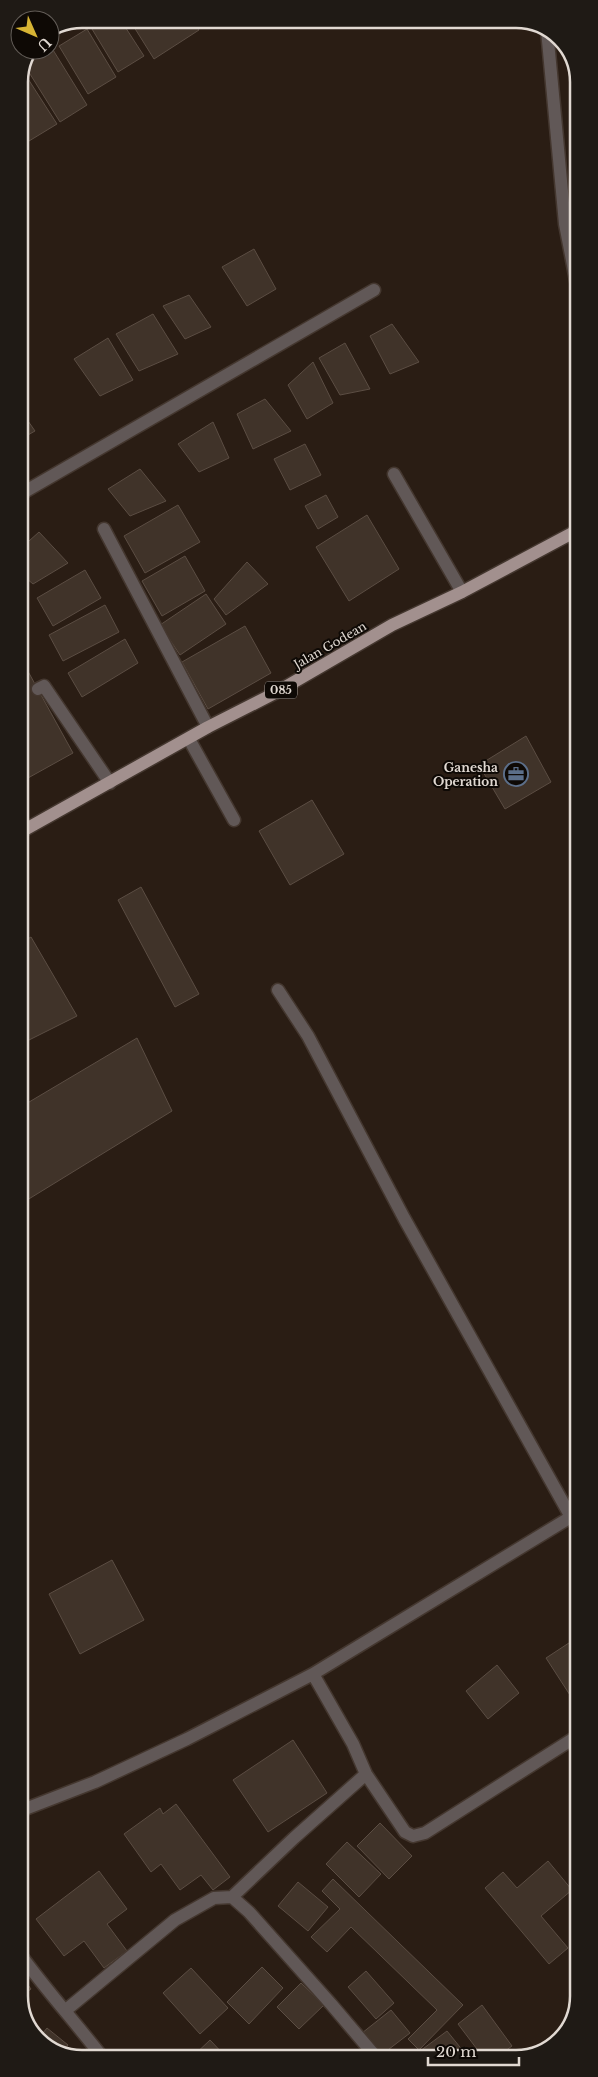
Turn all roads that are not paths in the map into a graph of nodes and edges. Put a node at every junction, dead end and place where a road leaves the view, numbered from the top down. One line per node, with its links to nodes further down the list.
1 (548, 38): 2 (street)
2 (570, 250)
3 (374, 290): 5 (street)
4 (394, 474): 8 (street)
5 (28, 490)
6 (104, 529): 10 (street)
7 (570, 534): 8 (main road, Jalan Godean / 085)
8 (462, 592): 10 (main road, Jalan Godean / 085)
9 (38, 689): 12 (street)
10 (208, 727): 11 (main road, Jalan Godean / 085)
11 (189, 739): 12 (main road, Jalan Godean / 085); 13 (street)
12 (110, 783): 14 (main road, Jalan Godean / 085)
13 (234, 820)
14 (28, 828)
15 (278, 990): 16 (street)
16 (570, 1506)
17 (570, 1518): 18 (street)
18 (313, 1674): 20 (street); 21 (street)
19 (570, 1741): 20 (street)
20 (366, 1774): 22 (street)
21 (28, 1808)
22 (232, 1897): 24 (street); 26 (street)
23 (28, 1965): 24 (street)
24 (66, 2010): 25 (street)
25 (96, 2049)
26 (370, 2050)

